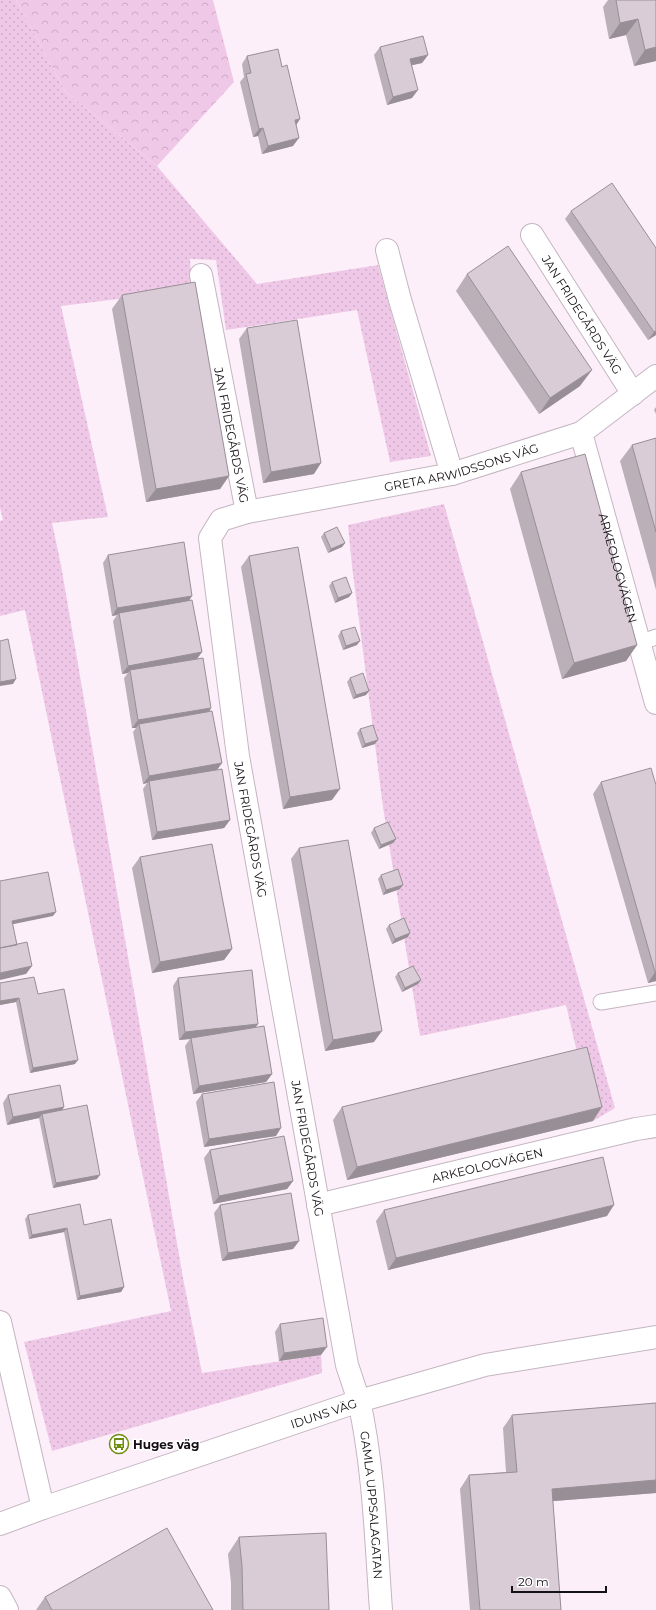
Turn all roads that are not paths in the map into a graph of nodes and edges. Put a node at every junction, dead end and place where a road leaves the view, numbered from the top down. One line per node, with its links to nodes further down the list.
1 (532, 235): 5 (street, JAN FRIDEGÅRDS VÄG)
2 (387, 250): 7 (street)
3 (201, 275): 8 (street, JAN FRIDEGÅRDS VÄG)
4 (656, 376): 5 (street, GRETA ARWIDSSONS VÄG)
5 (633, 394): 6 (street, GRETA ARWIDSSONS VÄG)
6 (581, 433): 7 (street, GRETA ARWIDSSONS VÄG); 9 (street, ARKEOLOGVÄGEN)
7 (452, 474): 8 (street, GRETA ARWIDSSONS VÄG)
8 (246, 512): 14 (street, JAN FRIDEGÅRDS VÄG)
9 (648, 640): 10 (street, ARKEOLOGVÄGEN)
10 (656, 703)
11 (656, 993): 12 (lane)
12 (602, 1002)
13 (656, 1126): 14 (street, ARKEOLOGVÄGEN)
14 (318, 1205): 17 (street, JAN FRIDEGÅRDS VÄG)
15 (0, 1322): 18 (street)
16 (656, 1337): 17 (street, IDUNS VÄG)
17 (358, 1401): 18 (street, IDUNS VÄG); 22 (street, GAMLA UPPSALAGATAN)
18 (43, 1508): 19 (street, IDUNS VÄG)
19 (0, 1524)
20 (0, 1596): 21 (street)
21 (7, 1610)
22 (381, 1610)

